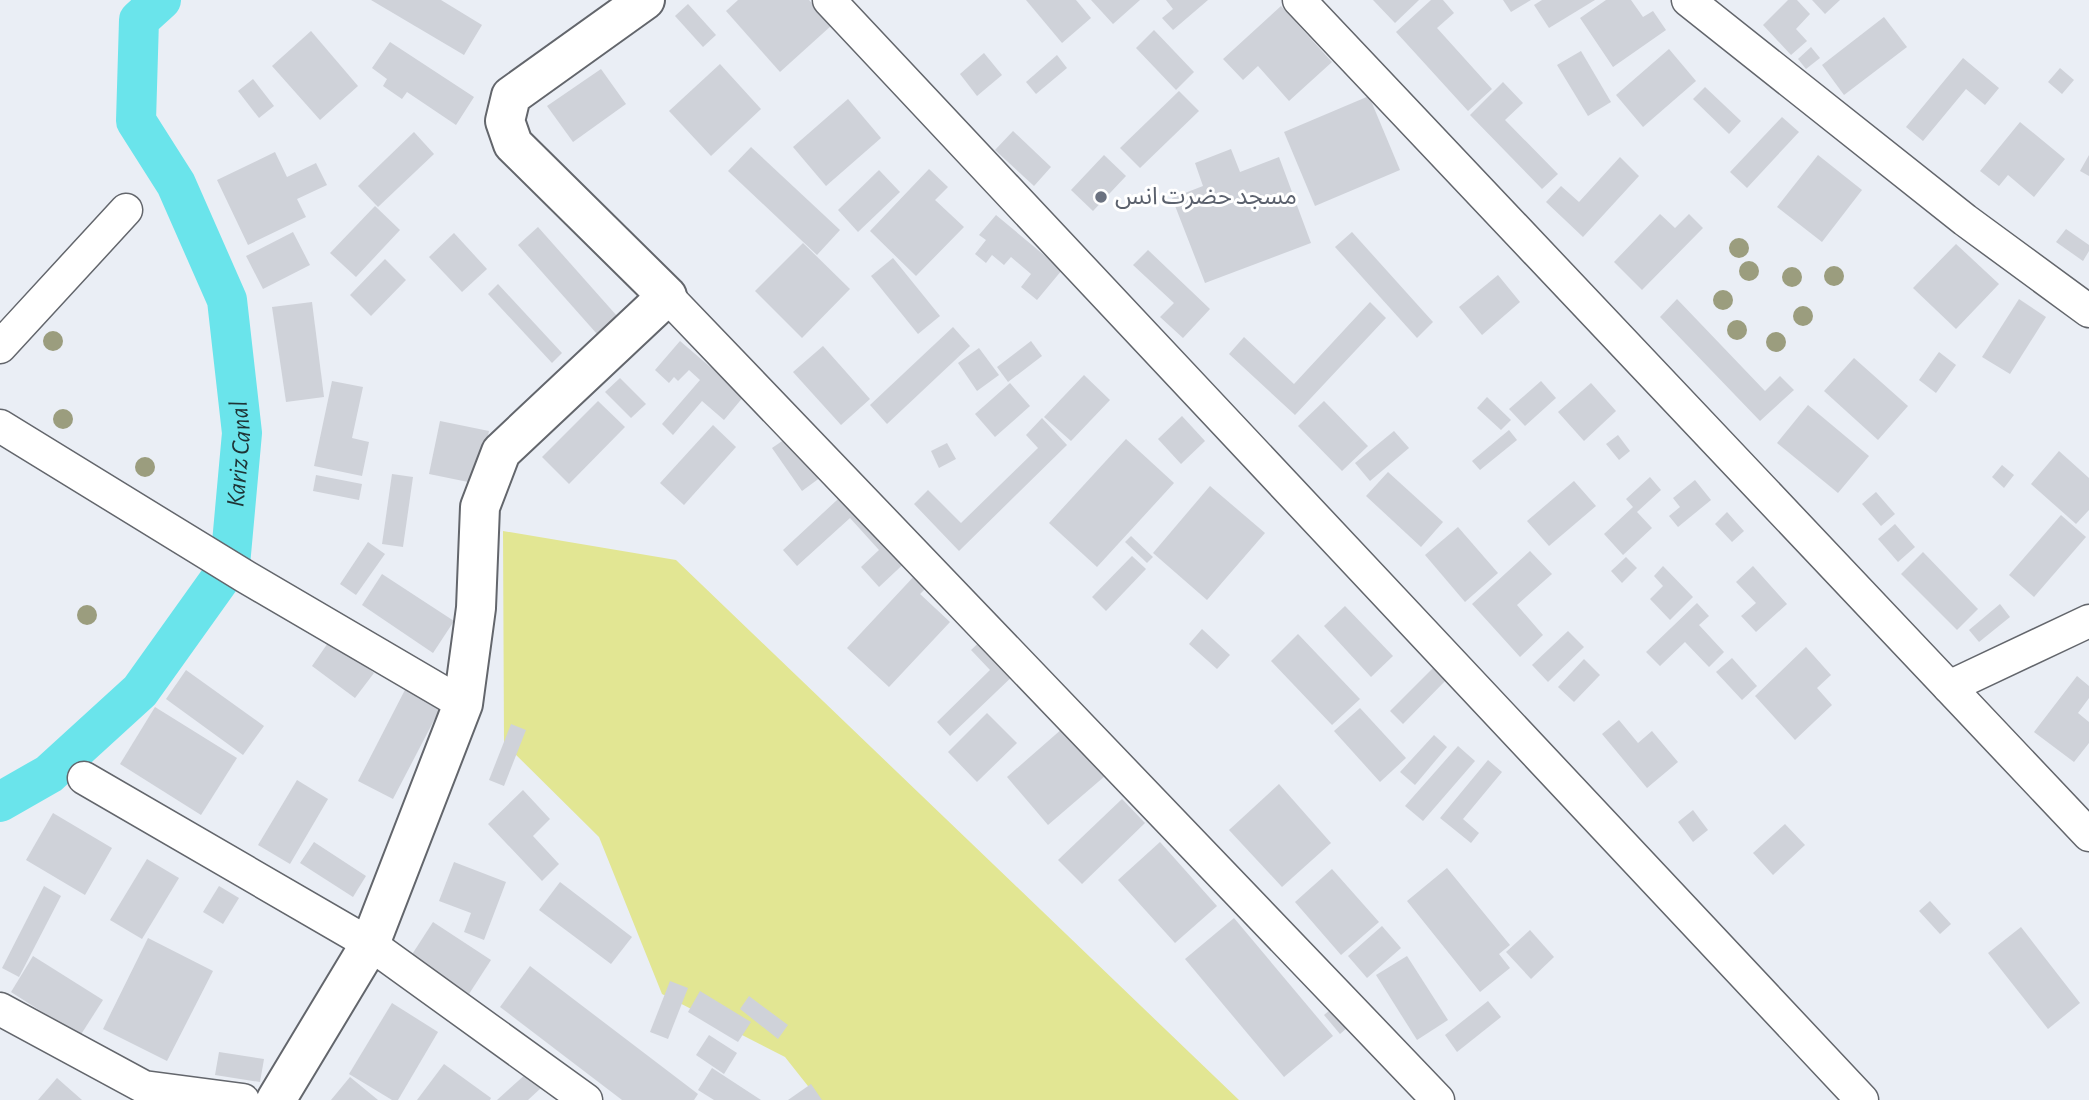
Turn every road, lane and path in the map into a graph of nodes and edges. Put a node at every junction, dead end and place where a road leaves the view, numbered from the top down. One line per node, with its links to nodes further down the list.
1 (645, 0): 6 (street)
2 (829, 0): 21 (street)
3 (1299, 0): 11 (street)
4 (1688, 0): 7 (street)
5 (126, 210): 8 (street)
6 (667, 296): 12 (street); 20 (street)
7 (2089, 311)
8 (0, 348)
9 (0, 426): 12 (street)
10 (2089, 621): 11 (street)
11 (1949, 687): 14 (street)
12 (463, 704): 15 (street)
13 (84, 778): 15 (street)
14 (2089, 835)
15 (370, 944): 18 (street); 19 (street)
16 (0, 1009): 17 (street)
17 (243, 1100)
18 (276, 1100)
19 (586, 1100)
20 (1438, 1100)
21 (1862, 1100)

